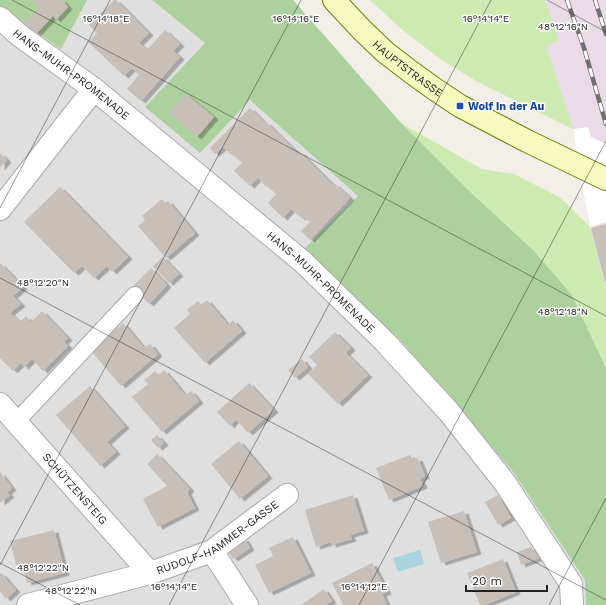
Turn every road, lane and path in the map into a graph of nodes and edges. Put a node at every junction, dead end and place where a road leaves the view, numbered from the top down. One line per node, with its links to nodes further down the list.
1 (334, 0): 4 (main road, HAUPTSTRASSE)
2 (0, 18): 3 (street, HANS-MUHR-PROMENADE)
3 (94, 89): 5 (street); 14 (street, HANS-MUHR-PROMENADE)
4 (606, 179)
5 (0, 209)
6 (135, 295): 8 (lane)
7 (0, 404): 8 (street, SCHÜTZENSTEIG)
8 (16, 422): 11 (street, SCHÜTZENSTEIG)
9 (287, 495): 10 (street, RUDOLF-HAMMER-GASSE)
10 (212, 551): 11 (street, RUDOLF-HAMMER-GASSE); 13 (street)
11 (150, 573): 12 (street, RUDOLF-HAMMER-GASSE)
12 (28, 605)
13 (247, 605)
14 (572, 605)

